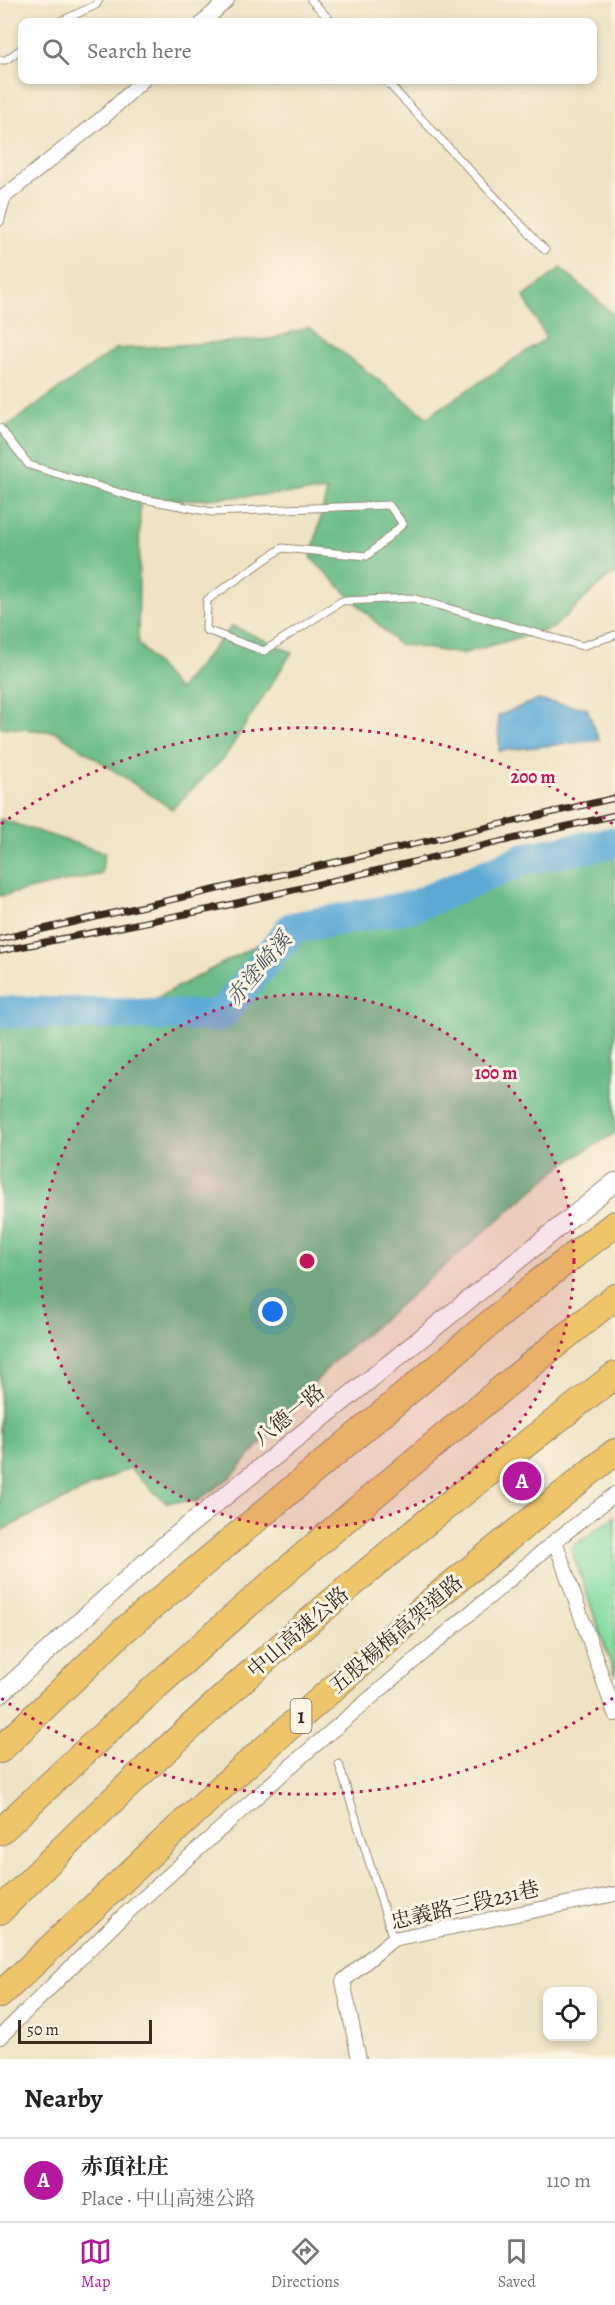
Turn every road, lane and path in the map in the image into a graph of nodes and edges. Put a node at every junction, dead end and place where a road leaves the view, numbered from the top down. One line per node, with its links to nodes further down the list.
1 (99, 0): 4 (lane)
2 (227, 0): 5 (street)
3 (316, 2): 6 (lane)
4 (68, 18)
5 (207, 18)
6 (329, 18)
7 (18, 51): 8 (lane)
8 (0, 60)
9 (139, 84): 11 (street)
10 (389, 84): 13 (lane)
11 (4, 196): 12 (lane)
12 (0, 222)
13 (545, 250)
14 (0, 428): 15 (lane)
15 (615, 635)
16 (615, 1182): 23 (street, 八德一路)
17 (615, 1224): 25 (highway)
18 (615, 1297): 27 (highway)
19 (615, 1375): 29 (highway, 中山高速公路)
20 (615, 1452): 31 (highway, 五股楊梅高架道路 / 1)
21 (615, 1494): 22 (street)
22 (555, 1541): 24 (street); 32 (street)
23 (0, 1694)
24 (615, 1714)
25 (0, 1750)
26 (339, 1764): 30 (lane)
27 (0, 1832)
28 (615, 1894): 30 (street, 忠義路三段231巷)
29 (0, 1911)
30 (393, 1939): 33 (street, 忠義路三段231巷)
31 (0, 1995)
32 (0, 2037)
33 (359, 2059)

